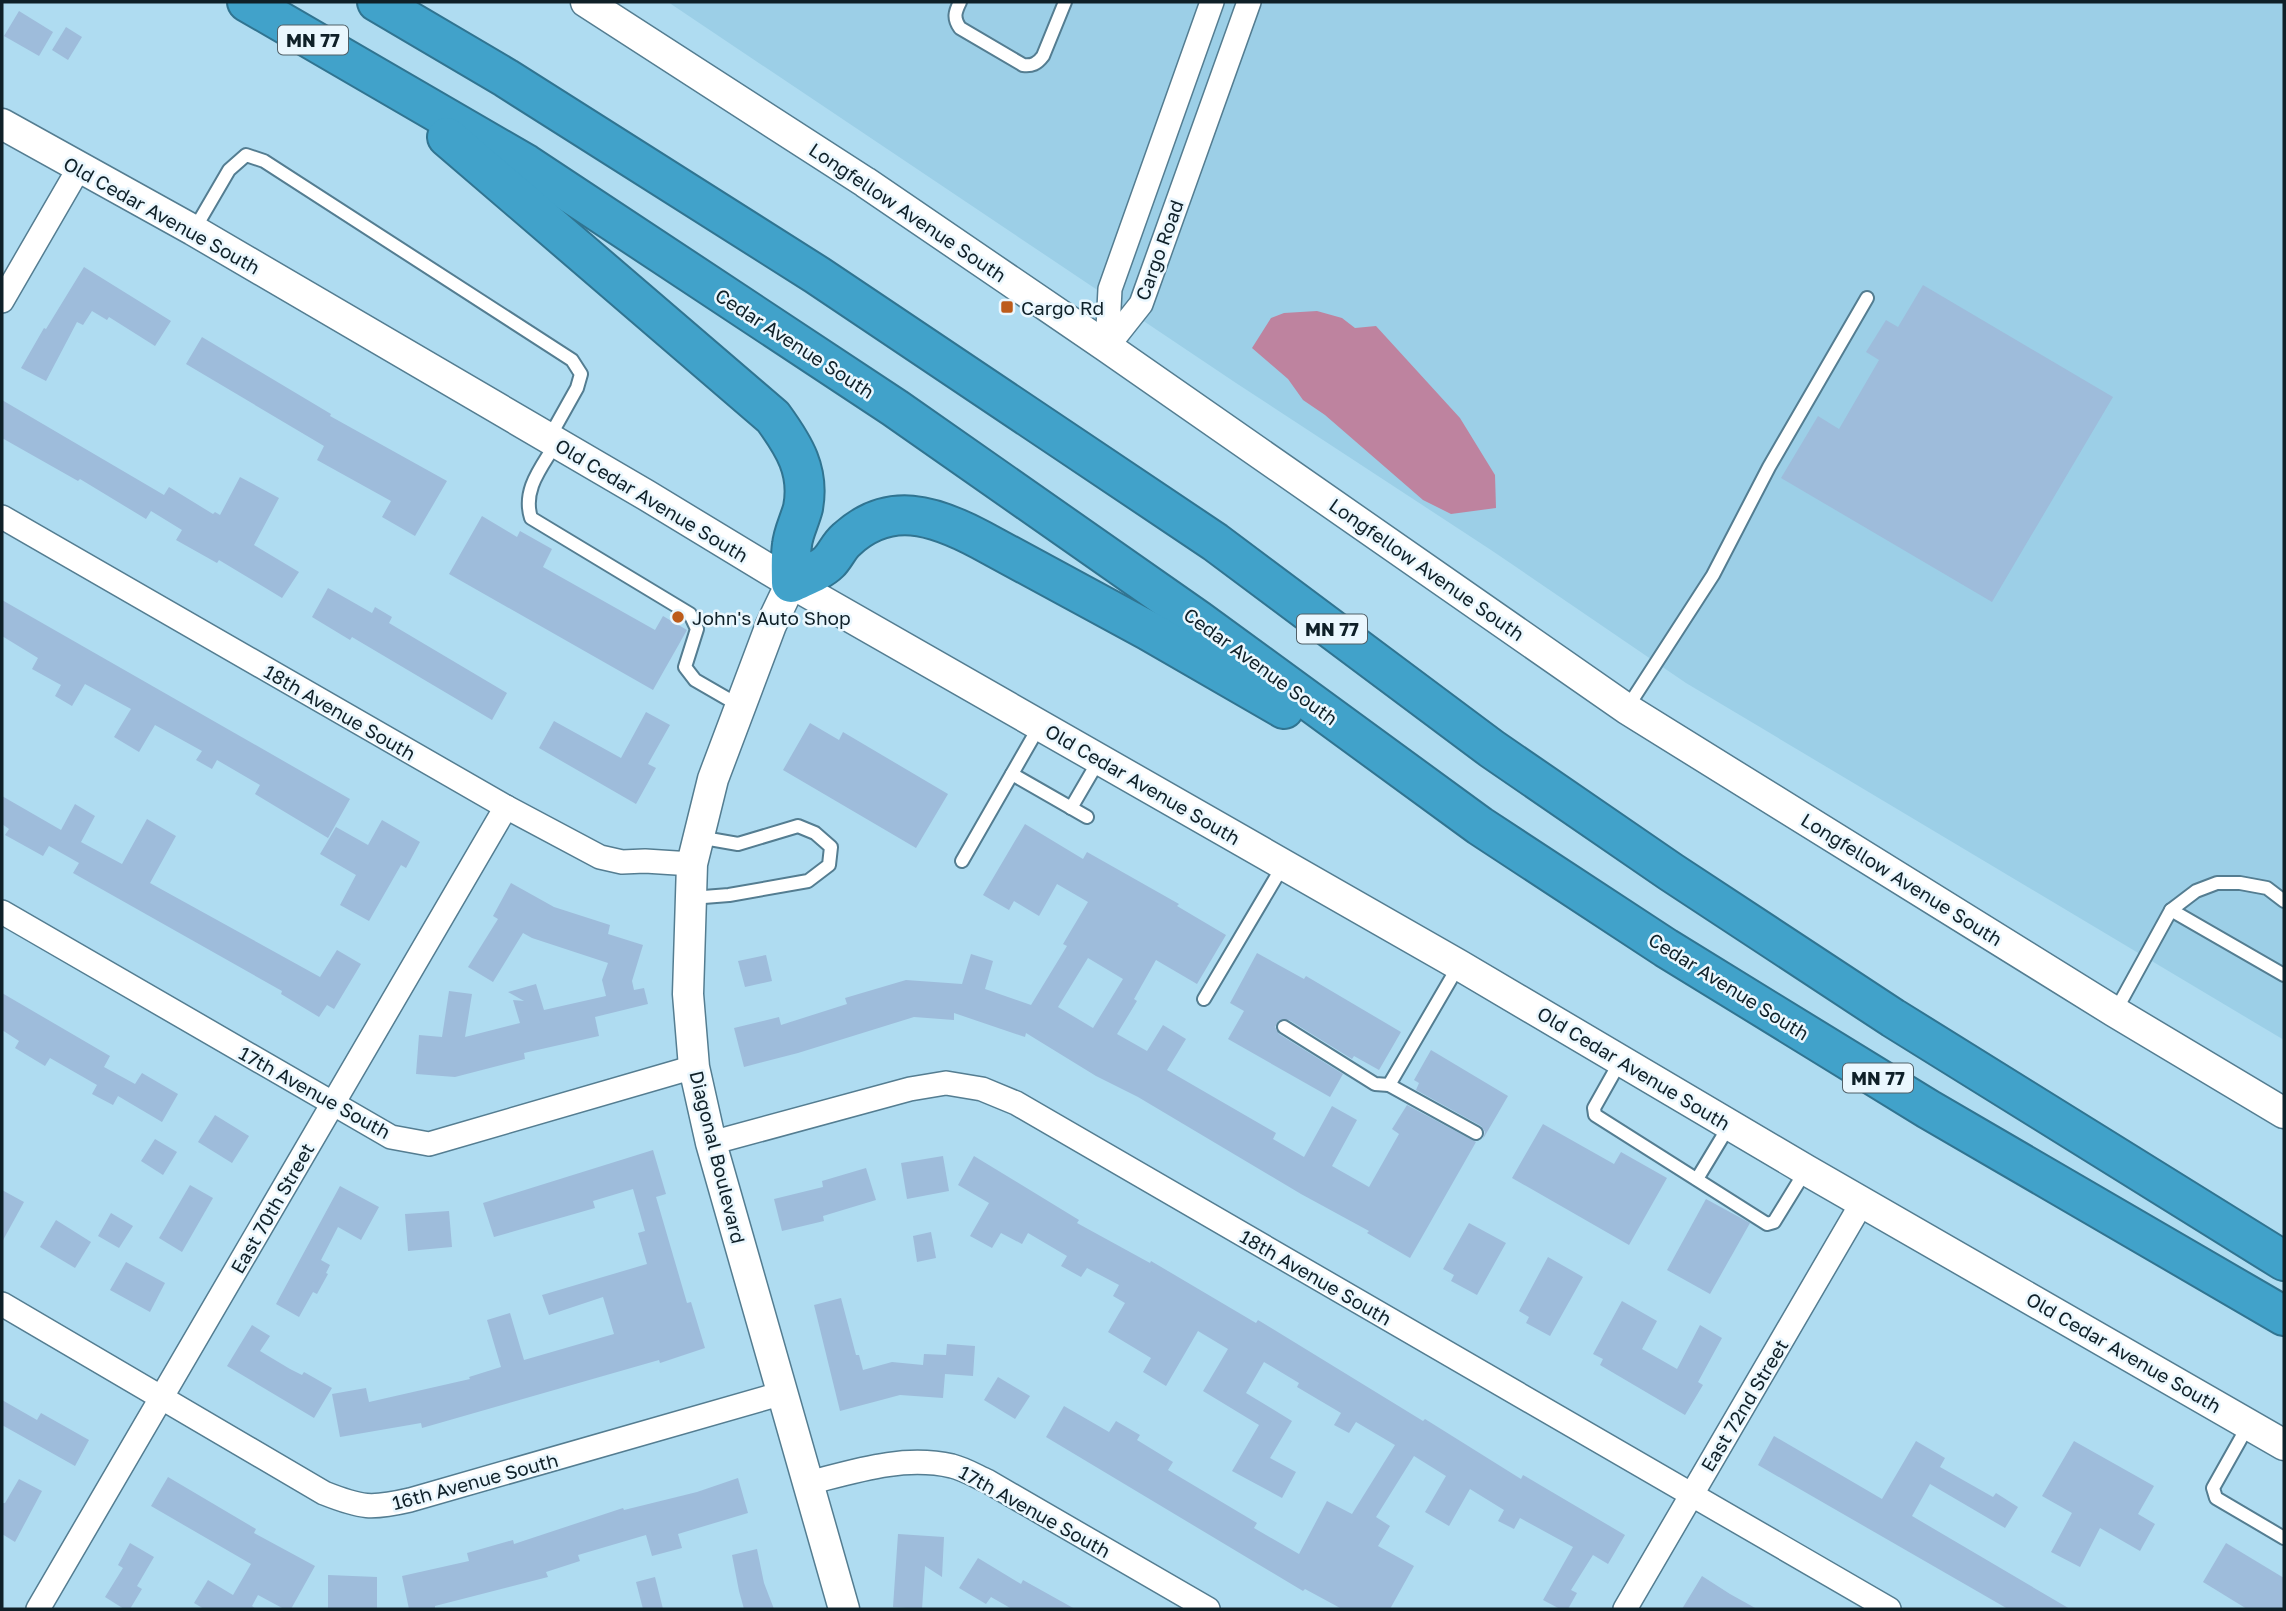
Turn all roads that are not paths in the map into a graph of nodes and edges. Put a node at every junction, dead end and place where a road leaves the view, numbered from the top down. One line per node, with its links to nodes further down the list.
1 (247, 2): 8 (highway, Cedar Avenue South / MN 77)
2 (377, 2): 50 (highway, MN 77)
3 (586, 2): 14 (street, Longfellow Avenue South)
4 (960, 2): 7 (lane)
5 (1212, 2): 14 (street, Cargo Road)
6 (1249, 2): 14 (street, Cargo Road)
7 (1060, 4)
8 (379, 79): 17 (highway); 26 (highway, Cedar Avenue South / MN 77)
9 (2, 124): 10 (street, Old Cedar Avenue South)
10 (79, 168): 11 (street, Old Cedar Avenue South); 13 (street)
11 (193, 230): 15 (street, Old Cedar Avenue South); 15 (lane)
12 (1867, 298): 19 (lane)
13 (2, 301)
14 (1107, 347): 19 (street, Longfellow Avenue South)
15 (553, 440): 17 (street, Old Cedar Avenue South); 18 (lane)
16 (2, 517): 23 (street, 18th Avenue South)
17 (791, 583): 18 (street, Diagonal Boulevard); 20 (street, Old Cedar Avenue South); 26 (highway)
18 (741, 706): 27 (street, Diagonal Boulevard)
19 (1627, 709): 37 (street, Longfellow Avenue South)
20 (1040, 725): 21 (street, Old Cedar Avenue South); 22 (lane)
21 (1100, 759): 24 (lane); 29 (street, Old Cedar Avenue South)
22 (1013, 774): 24 (lane); 28 (lane)
23 (506, 807): 27 (street, 18th Avenue South); 42 (street, East 70th Street)
24 (1071, 808): 25 (lane)
25 (1087, 817)
26 (1480, 826): 52 (highway, Cedar Avenue South / MN 77)
27 (695, 850): 30 (street, Diagonal Boulevard); 30 (lane)
28 (962, 861)
29 (1284, 864): 34 (street, Old Cedar Avenue South); 36 (lane)
30 (691, 898): 40 (street, Diagonal Boulevard)
31 (2284, 901): 32 (lane)
32 (2171, 910): 35 (lane); 37 (lane)
33 (2, 912): 42 (street, 17th Avenue South)
34 (1459, 965): 39 (street, Old Cedar Avenue South); 41 (lane)
35 (2284, 975)
36 (1204, 999)
37 (2115, 1012): 43 (street, Longfellow Avenue South)
38 (1284, 1027): 41 (lane)
39 (1621, 1060): 44 (street, Old Cedar Avenue South); 48 (lane)
40 (694, 1067): 42 (street, 17th Avenue South); 46 (street, Diagonal Boulevard)
41 (1389, 1085): 45 (lane)
42 (332, 1104): 54 (street, East 70th Street)
43 (2284, 1113)
44 (1729, 1124): 47 (street, Old Cedar Avenue South); 48 (lane)
45 (1476, 1133)
46 (711, 1143): 53 (street, Diagonal Boulevard); 58 (street, 18th Avenue South)
47 (1807, 1170): 48 (lane); 49 (street, Old Cedar Avenue South)
48 (1697, 1180)
49 (1863, 1201): 55 (street, Old Cedar Avenue South); 58 (street, East 72nd Street)
50 (2284, 1261)
51 (2, 1304): 54 (street, 16th Avenue South)
52 (2284, 1316)
53 (783, 1393): 54 (street, 16th Avenue South); 57 (street, Diagonal Boulevard)
54 (163, 1397): 60 (street, East 70th Street)
55 (2249, 1424): 56 (street, Old Cedar Avenue South); 59 (lane)
56 (2284, 1445)
57 (808, 1482): 61 (street, Diagonal Boulevard); 62 (street, 17th Avenue South)
58 (1691, 1495): 63 (street, East 72nd Street); 64 (street, 18th Avenue South)
59 (2284, 1538)
60 (38, 1609)
61 (844, 1609)
62 (1208, 1609)
63 (1625, 1609)
64 (1889, 1609)

